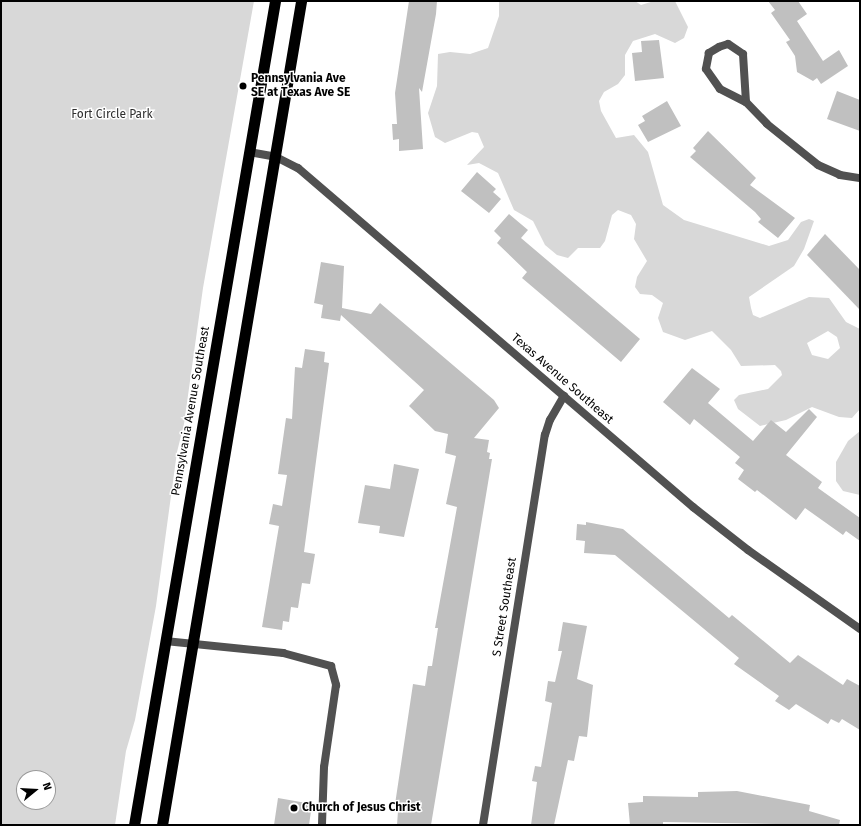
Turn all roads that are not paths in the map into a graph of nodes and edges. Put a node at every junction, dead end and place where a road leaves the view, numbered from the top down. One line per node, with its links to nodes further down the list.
1 (275, 1): 4 (highway, Pennsylvania Avenue Southeast)
2 (301, 1): 5 (highway)
3 (746, 102): 3 (street); 6 (street)
4 (249, 152): 5 (street, Texas Avenue Southeast); 9 (highway, Pennsylvania Avenue Southeast)
5 (276, 157): 7 (street, Texas Avenue Southeast); 10 (highway)
6 (860, 178)
7 (564, 396): 8 (street, Texas Avenue Southeast); 14 (street, S Street Southeast)
8 (860, 629)
9 (165, 641): 10 (street); 11 (highway, Pennsylvania Avenue Southeast)
10 (193, 646): 12 (highway); 13 (street)
11 (134, 825)
12 (162, 825)
13 (322, 825)
14 (483, 825)

